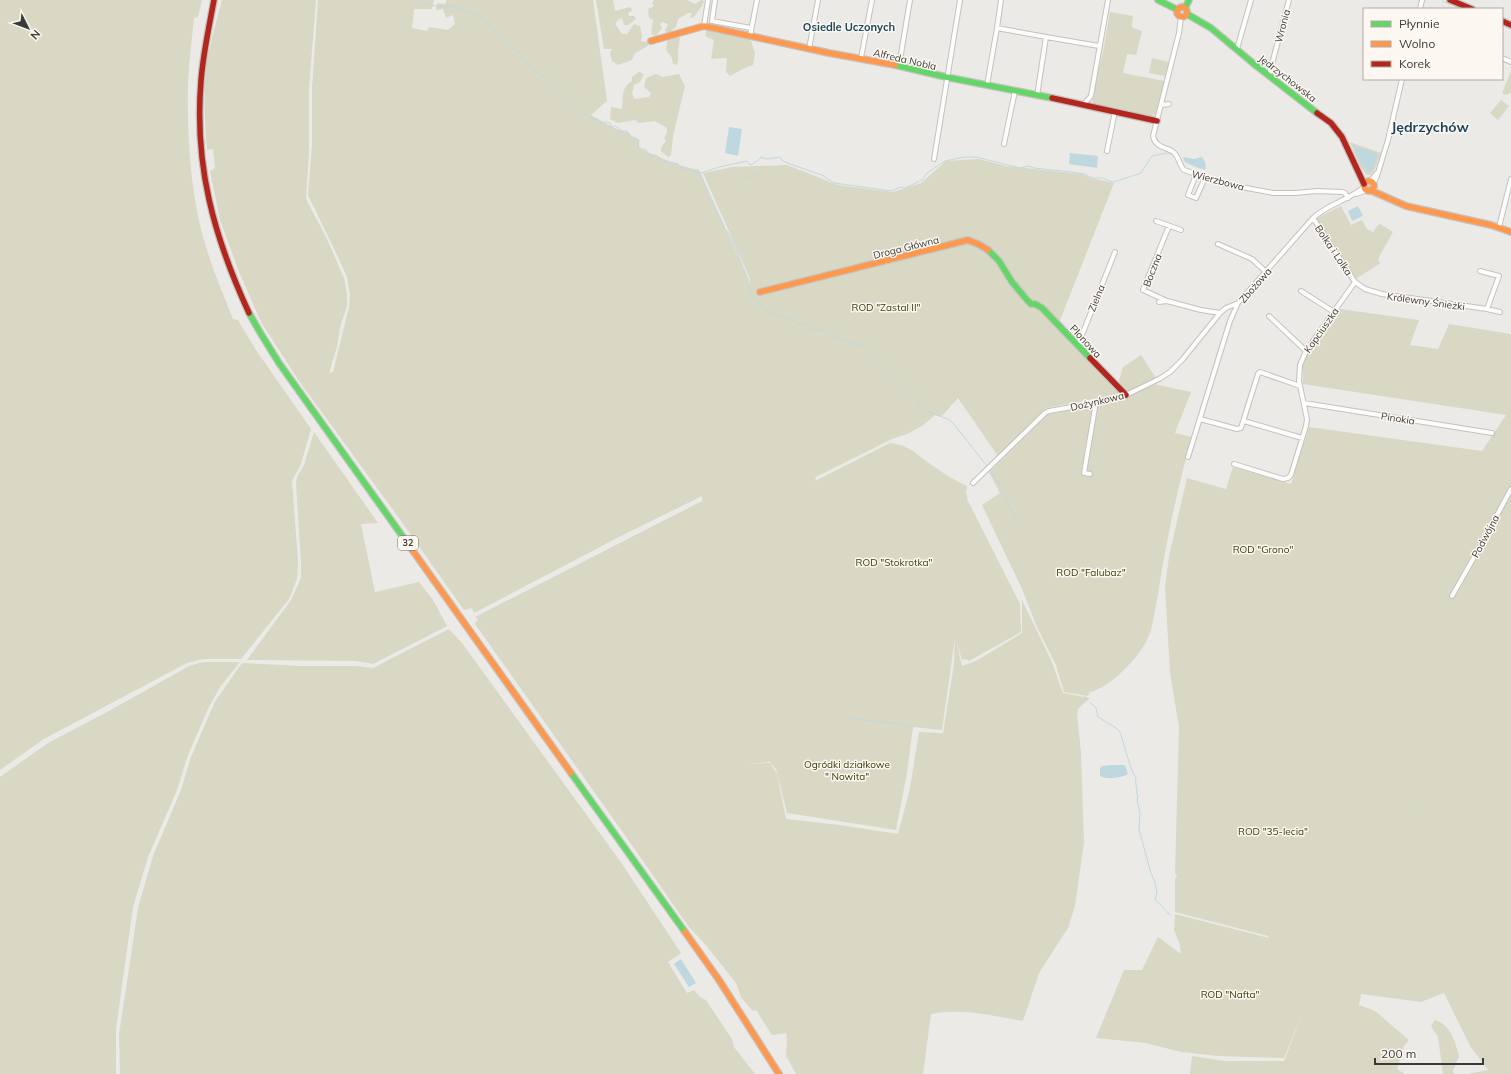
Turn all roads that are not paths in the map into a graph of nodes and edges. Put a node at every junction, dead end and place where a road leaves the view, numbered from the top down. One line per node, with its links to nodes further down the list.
1 (214, 0): 86 (main road, 32)
2 (708, 0): 18 (street)
3 (715, 0): 19 (street)
4 (756, 0): 19 (street)
5 (818, 0): 25 (street)
6 (872, 0): 27 (street)
7 (910, 0): 28 (street)
8 (960, 0): 30 (street)
9 (1001, 0): 20 (street)
10 (1108, 0): 24 (street)
11 (1158, 0): 17 (main road)
12 (1189, 0): 17 (main road)
13 (1251, 0): 26 (street)
14 (1289, 0): 29 (street, Wronia)
15 (1450, 0): 16 (main road)
16 (1470, 8)
17 (1184, 13): 26 (main road, Jędrzychowska); 37 (street, Wierzbowa)
18 (704, 26): 21 (main road, Alfreda Nobla); 23 (main road, Alfreda Nobla)
19 (751, 28): 21 (street)
20 (998, 28): 22 (street); 32 (street)
21 (750, 36): 25 (main road, Alfreda Nobla)
22 (1046, 37): 24 (street); 34 (street)
23 (651, 40)
24 (1099, 46): 36 (street)
25 (809, 48): 27 (main road, Alfreda Nobla)
26 (1237, 49): 29 (main road, Jędrzychowska)
27 (861, 58): 28 (main road, Alfreda Nobla)
28 (899, 66): 30 (main road, Alfreda Nobla)
29 (1269, 75): 46 (main road, Jędrzychowska)
30 (946, 77): 32 (main road, Alfreda Nobla); 42 (street)
31 (1402, 80): 46 (street)
32 (987, 85): 33 (main road, Alfreda Nobla)
33 (1015, 91): 34 (main road, Alfreda Nobla); 40 (street)
34 (1037, 96): 36 (main road, Alfreda Nobla)
35 (1169, 104): 37 (street)
36 (1083, 105): 38 (main road, Alfreda Nobla)
37 (1162, 105): 39 (street, Wierzbowa)
38 (1115, 111): 39 (main road, Alfreda Nobla); 41 (street)
39 (1157, 121): 43 (street, Wierzbowa)
40 (1004, 144)
41 (1107, 151)
42 (934, 159)
43 (1196, 175): 44 (street, Wierzbowa); 44 (street)
44 (1205, 178): 47 (street, Wierzbowa)
45 (1511, 179): 51 (street)
46 (1369, 186): 47 (street, Zbożowa); 51 (main road, Jędrzychowska)
47 (1348, 198): 48 (street, Zbożowa)
48 (1313, 218): 57 (street, Zbożowa); 58 (street, Bolka i Lolka)
49 (1156, 221): 50 (street)
50 (1169, 226): 52 (street); 61 (street, Boczna)
51 (1499, 227): 53 (main road, Jędrzychowska)
52 (1181, 230)
53 (1511, 232)
54 (1218, 244): 57 (street)
55 (1115, 252): 70 (street, Zielna)
56 (1480, 271): 65 (street)
57 (1266, 272): 63 (street, Zbożowa)
58 (1355, 282): 65 (street, Królewny Śnieżki); 67 (street, Kopciuszka)
59 (1302, 291): 67 (street)
60 (760, 292): 64 (main road, Droga Główna)
61 (1167, 301): 62 (street, Boczna); 66 (street, Boczna)
62 (1159, 302)
63 (1238, 303): 66 (street, Dożynkowa); 76 (street, Zbożowa)
64 (1031, 304): 70 (main road, Plonowa)
65 (1486, 309): 68 (street, Królewny Śnieżki)
66 (1220, 312): 73 (street, Dożynkowa)
67 (1334, 312): 71 (street, Kopciuszka)
68 (1500, 312)
69 (1269, 316): 71 (street)
70 (1078, 345): 73 (main road, Plonowa)
71 (1306, 351): 72 (street, Kopciuszka)
72 (1300, 386): 75 (street, Kopciuszka); 77 (street)
73 (1126, 395): 74 (street, Dożynkowa)
74 (1096, 402): 82 (street); 83 (street, Dożynkowa)
75 (1304, 403): 78 (street, Pinokia); 79 (street, Kopciuszka)
76 (1200, 419): 77 (street); 80 (street, Zbożowa)
77 (1244, 421): 79 (street)
78 (1492, 433)
79 (1302, 438): 81 (street, Kopciuszka)
80 (1188, 457)
81 (1234, 464)
82 (1090, 474)
83 (973, 483)
84 (1511, 489): 85 (street, Podwójna)
85 (1452, 596)
86 (779, 1074)

